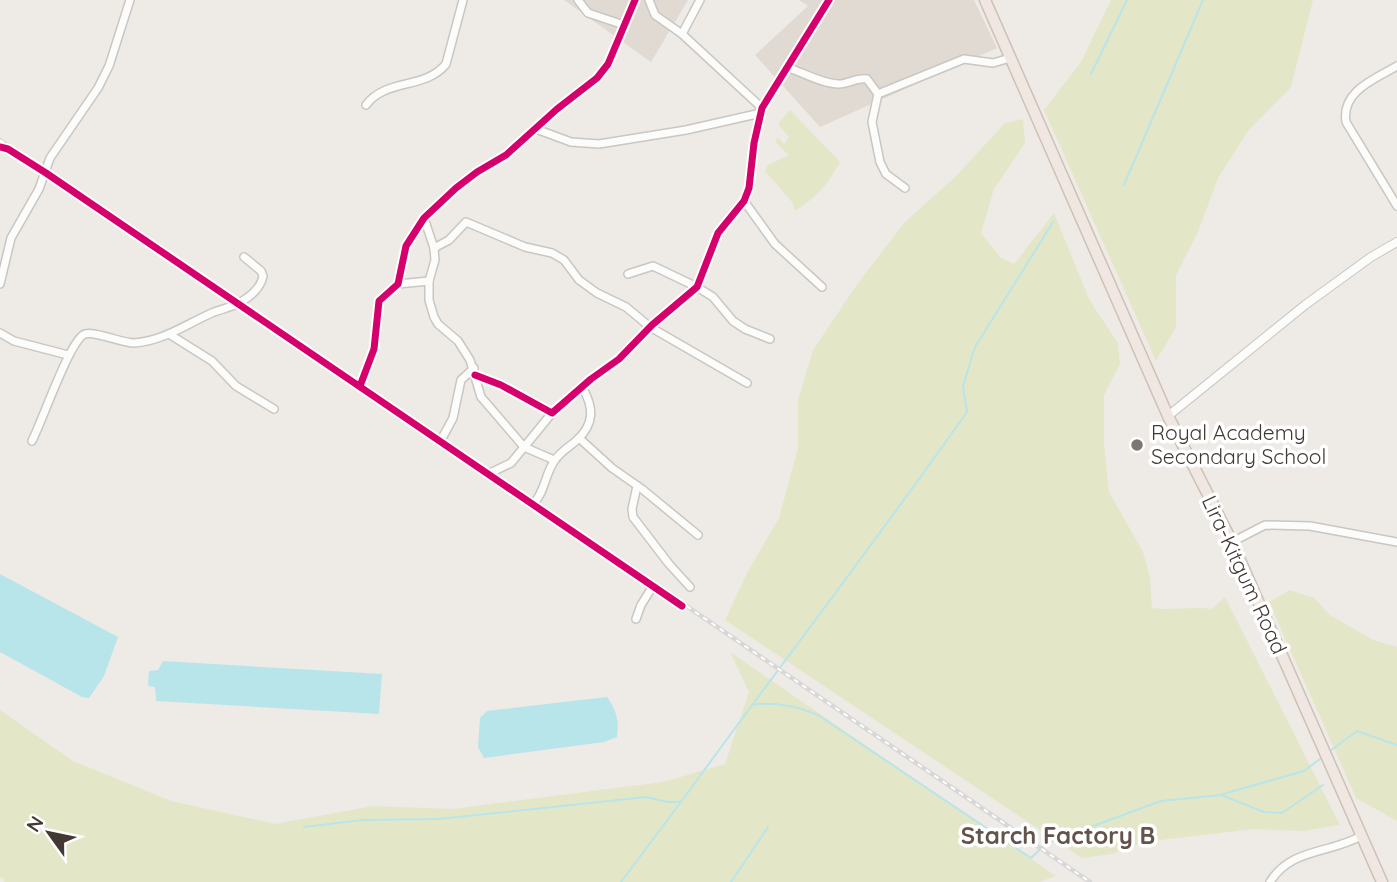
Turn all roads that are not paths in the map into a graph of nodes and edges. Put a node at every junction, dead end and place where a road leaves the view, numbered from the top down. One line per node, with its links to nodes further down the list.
1 (130, 0): 19 (street)
2 (463, 0): 15 (street)
3 (578, 0): 9 (street)
4 (635, 0): 9 (street)
5 (649, 0): 10 (street)
6 (700, 0): 10 (street)
7 (829, 0): 13 (street)
8 (985, 0): 11 (main road, Lira-Kitgum Road)
9 (624, 25): 17 (street)
10 (682, 34): 16 (street)
11 (1010, 58): 14 (street); 45 (main road, Lira-Kitgum Road)
12 (1397, 66): 22 (street)
13 (789, 68): 14 (street); 16 (street)
14 (877, 94): 20 (street)
15 (366, 105)
16 (762, 111): 17 (street); 21 (street)
17 (536, 129): 23 (street)
18 (0, 147): 19 (street)
19 (46, 173): 30 (street); 33 (street)
20 (905, 188)
21 (744, 201): 31 (street); 32 (street)
22 (1397, 206)
23 (424, 218): 25 (street); 29 (street)
24 (1397, 242): 45 (street)
25 (434, 248): 28 (street); 34 (street)
26 (244, 257): 33 (street)
27 (628, 274): 31 (street)
28 (429, 281): 29 (street); 39 (street)
29 (398, 284): 41 (street)
30 (0, 285)
31 (697, 287): 34 (street); 37 (street)
32 (822, 287)
33 (237, 304): 36 (street); 41 (street)
34 (650, 327): 40 (street); 42 (street)
35 (0, 333): 38 (street)
36 (169, 334): 38 (street); 43 (street)
37 (770, 339)
38 (68, 355): 47 (street)
39 (474, 372): 44 (street); 48 (street); 49 (street)
40 (747, 383)
41 (360, 387): 48 (street)
42 (582, 387): 44 (street); 46 (street)
43 (274, 409)
44 (552, 413): 49 (street)
45 (1168, 416): 55 (main road, Lira-Kitgum Road)
46 (579, 438): 50 (street); 52 (street)
47 (33, 441)
48 (440, 442): 51 (street)
49 (524, 447): 50 (street); 51 (street)
50 (554, 460): 53 (street)
51 (488, 474): 53 (street)
52 (637, 486): 54 (street); 58 (street)
53 (533, 504): 57 (street)
54 (698, 535)
55 (1231, 542): 56 (street); 61 (main road, Lira-Kitgum Road)
56 (1397, 542)
57 (653, 586): 59 (street); 60 (street)
58 (690, 587)
59 (682, 606)
60 (636, 619)
61 (1361, 836): 62 (street); 63 (main road, Lira-Kitgum Road)
62 (1270, 882)
63 (1382, 882)

